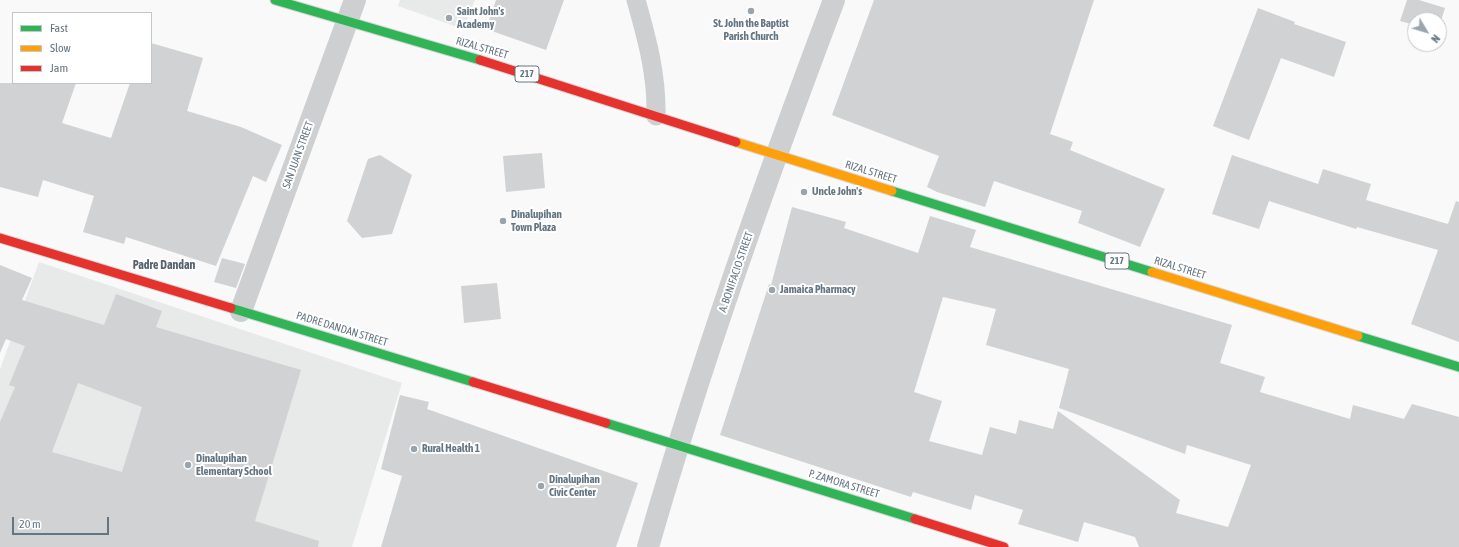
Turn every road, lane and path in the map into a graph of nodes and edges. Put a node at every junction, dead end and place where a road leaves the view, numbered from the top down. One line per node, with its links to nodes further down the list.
1 (275, 0): 5 (main road, RIZAL STREET / 217)
2 (355, 0): 5 (street, SAN JUAN STREET)
3 (636, 0): 6 (lane)
4 (834, 0): 7 (street, A. BONIFACIO STREET)
5 (347, 22): 6 (main road, RIZAL STREET / 217); 9 (street, SAN JUAN STREET)
6 (656, 116): 7 (main road, RIZAL STREET / 217)
7 (776, 155): 10 (main road, RIZAL STREET / 217); 11 (street, A. BONIFACIO STREET)
8 (0, 238): 9 (main road, PADRE DANDAN STREET)
9 (241, 311): 11 (main road, PADRE DANDAN STREET)
10 (1459, 367)
11 (677, 444): 12 (street, A. BONIFACIO STREET); 13 (main road, P. ZAMORA STREET)
12 (648, 547)
13 (1004, 547)

